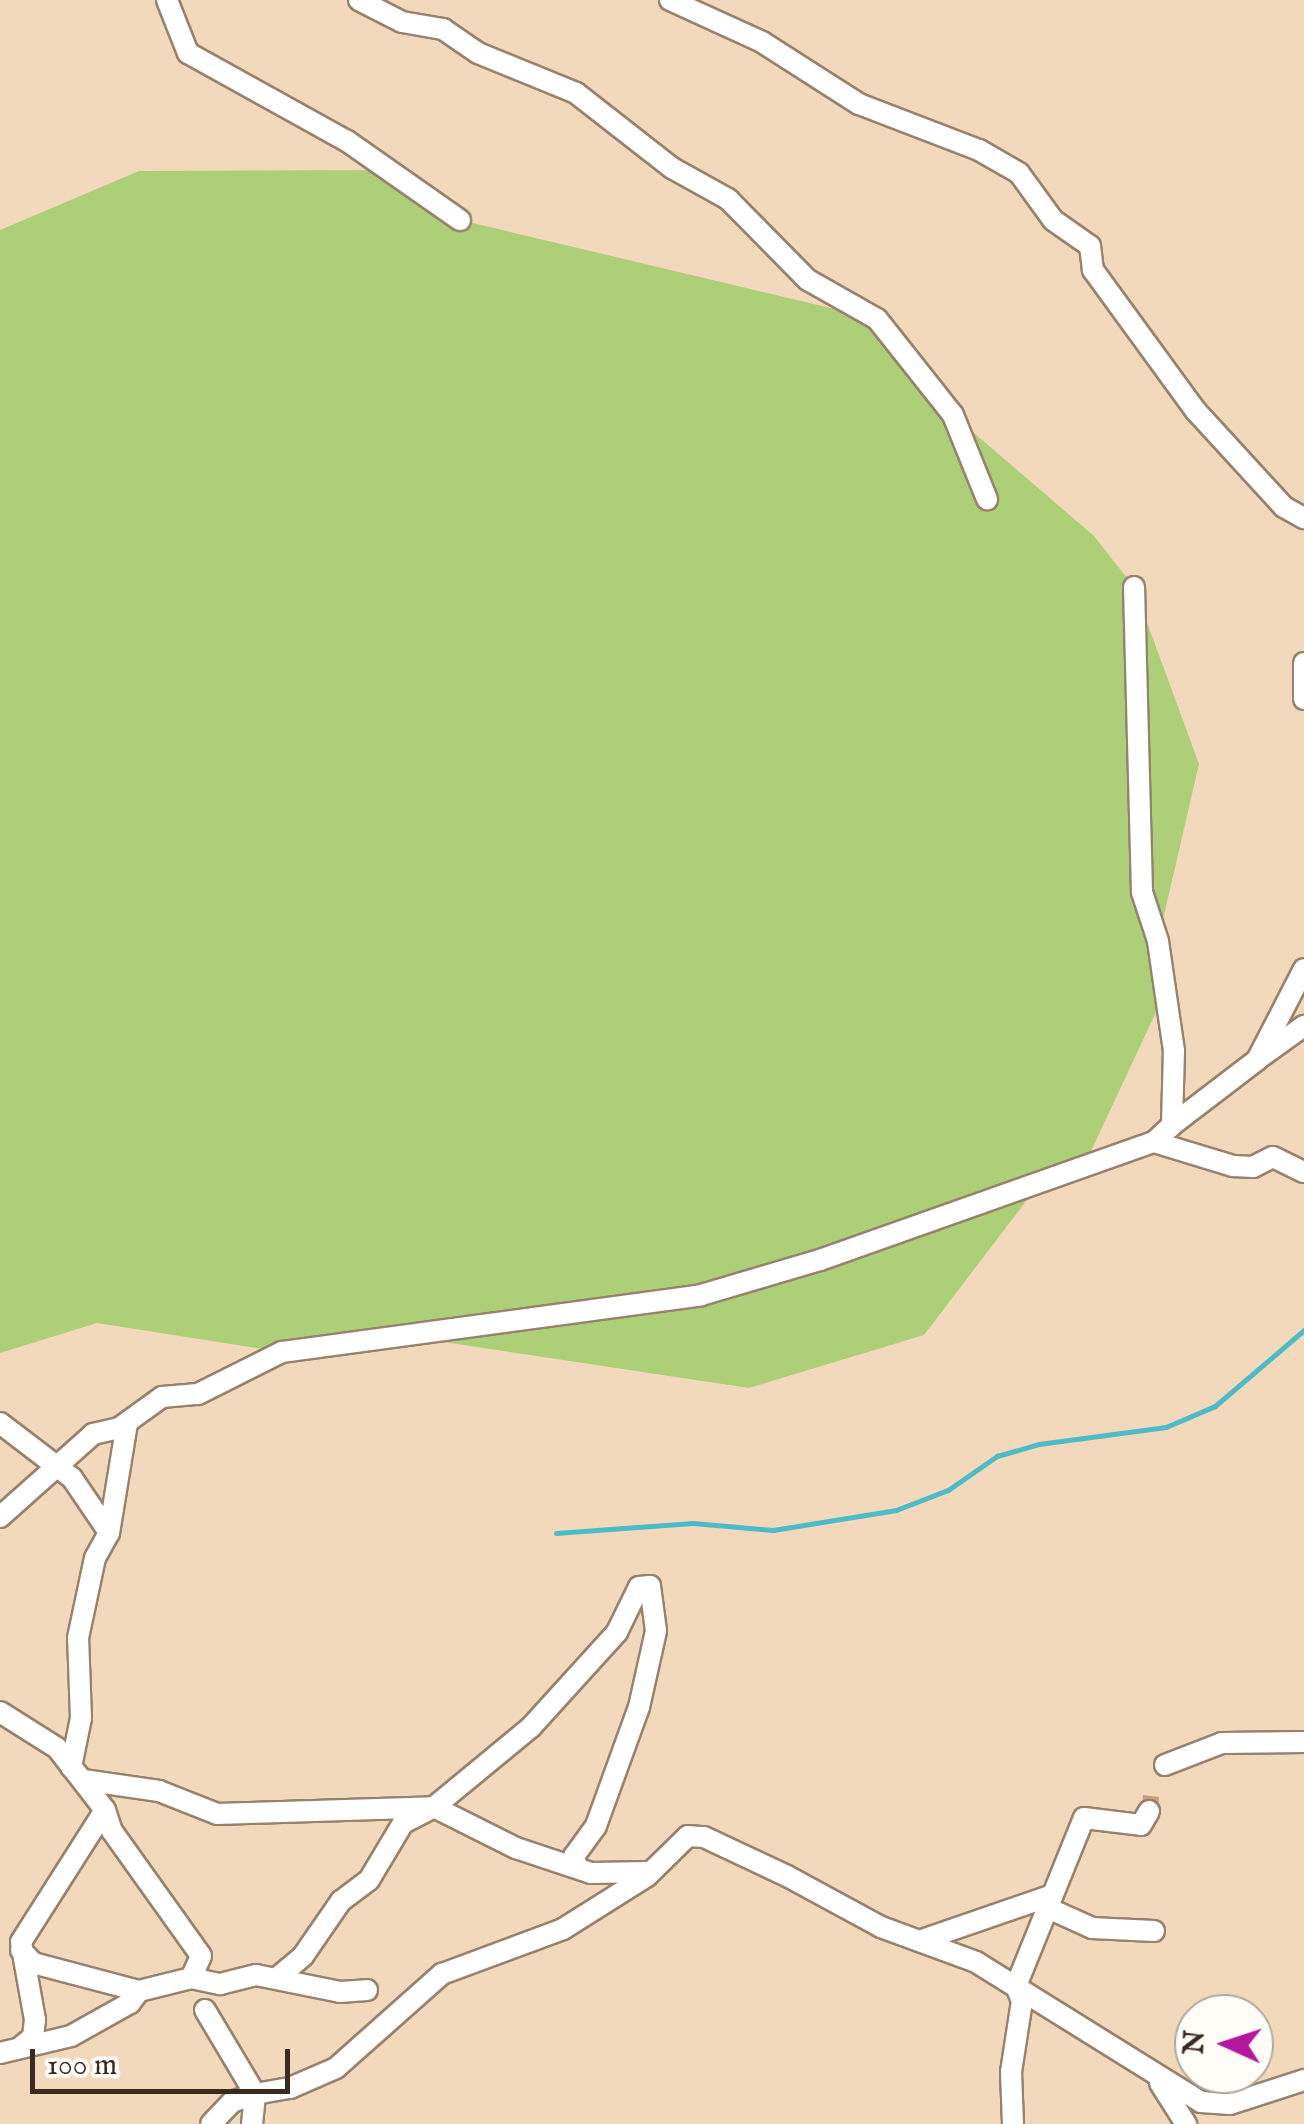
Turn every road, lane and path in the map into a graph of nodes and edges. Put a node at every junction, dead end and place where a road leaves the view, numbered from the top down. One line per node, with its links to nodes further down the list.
1 (168, 0): 4 (street)
2 (359, 0): 5 (street)
3 (670, 0): 6 (street)
4 (460, 220)
5 (987, 499)
6 (1304, 518)
7 (1134, 588): 13 (street)
8 (1304, 663): 9 (street)
9 (1304, 700)
10 (1304, 969): 12 (street)
11 (1304, 1026): 12 (street)
12 (1257, 1060): 13 (street)
13 (1172, 1125): 14 (street)
14 (1154, 1142): 15 (street); 17 (street)
15 (1304, 1172)
16 (0, 1423): 18 (street)
17 (127, 1423): 18 (street); 20 (street)
18 (55, 1463): 19 (street); 20 (street)
19 (0, 1517)
20 (109, 1533): 24 (street)
21 (0, 1712): 24 (street)
22 (1304, 1742): 23 (street)
23 (1164, 1765)
24 (77, 1773): 25 (street); 26 (street)
25 (434, 1807): 28 (street); 28 (street); 35 (street)
26 (104, 1810): 33 (street); 34 (street)
27 (1149, 1811): 30 (street)
28 (577, 1868): 29 (street)
29 (650, 1872): 32 (street); 44 (street)
30 (1050, 1896): 31 (street); 32 (street); 36 (street)
31 (1154, 1931)
32 (925, 1939): 36 (street)
33 (21, 1950): 38 (street); 40 (street)
34 (191, 1978): 35 (street); 38 (street)
35 (277, 1978): 37 (street)
36 (1016, 1986): 42 (street); 47 (street)
37 (367, 1990)
38 (139, 1991): 40 (street)
39 (205, 2010): 44 (street)
40 (22, 2046): 41 (street)
41 (0, 2053)
42 (1151, 2069): 43 (street); 48 (street)
43 (1304, 2080)
44 (255, 2094): 45 (street); 46 (street)
45 (212, 2124)
46 (252, 2124)
47 (1013, 2124)
48 (1186, 2124)

